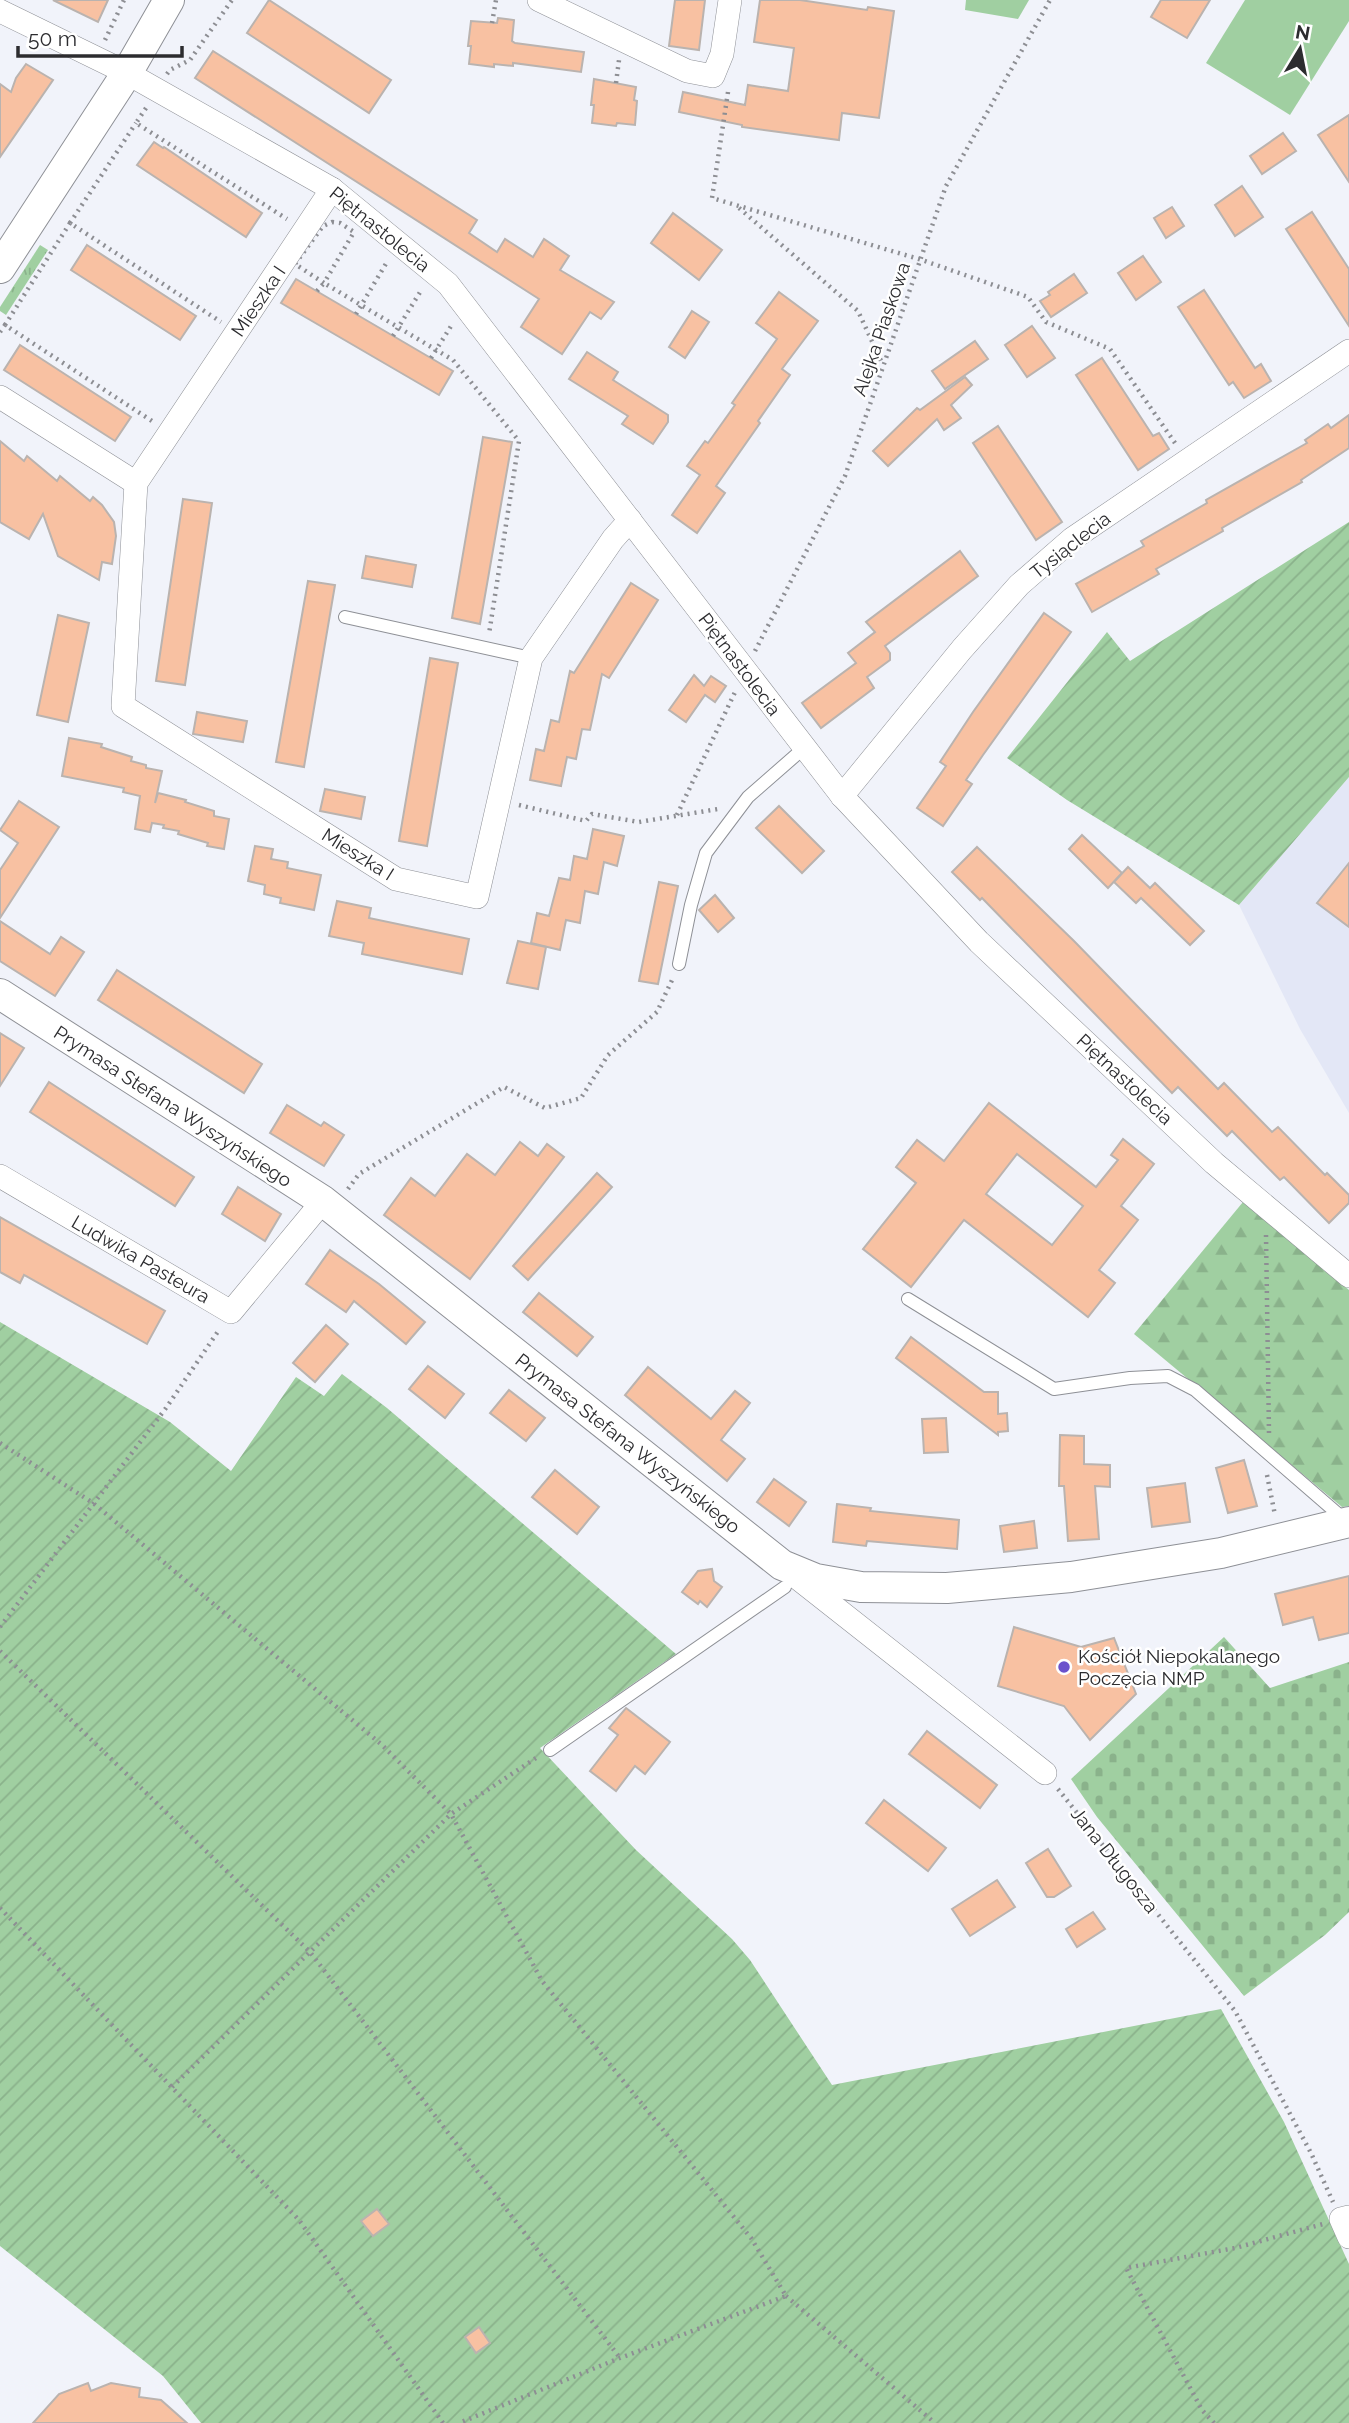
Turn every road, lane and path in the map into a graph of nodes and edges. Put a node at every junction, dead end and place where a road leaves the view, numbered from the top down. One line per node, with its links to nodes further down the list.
1 (124, 0): 9 (path)
2 (170, 0): 10 (street)
3 (496, 0): 8 (path)
4 (539, 0): 11 (street)
5 (730, 0): 11 (street)
6 (1050, 0): 22 (path, Alejka Piaskowa)
7 (0, 11): 9 (street, Piętnastolecia)
8 (492, 23)
9 (97, 57): 10 (street, Piętnastolecia)
10 (127, 73): 13 (street, Piętnastolecia); 24 (street)
11 (713, 76): 14 (path)
12 (136, 124): 15 (path)
13 (332, 189): 57 (street, Mieszka I); 60 (street, Piętnastolecia)
14 (735, 205): 22 (path); 47 (path)
15 (71, 223): 18 (path); 37 (path)
16 (354, 232): 17 (path); 28 (path); 28 (path)
17 (363, 239)
18 (103, 245): 19 (path); 25 (path)
19 (100, 253)
20 (381, 253): 21 (path)
21 (389, 259): 23 (path); 34 (path)
22 (919, 259): 47 (path, Alejka Piaskowa); 54 (path)
23 (398, 265)
24 (0, 268)
25 (141, 269): 26 (path); 32 (path)
26 (138, 278)
27 (415, 279): 29 (path)
28 (324, 282): 30 (path); 34 (path)
29 (423, 287): 31 (path); 38 (path)
30 (317, 291)
31 (429, 292)
32 (178, 293): 33 (path); 39 (path)
33 (174, 301)
34 (362, 304): 35 (path); 38 (path)
35 (356, 314)
36 (462, 324): 43 (path)
37 (5, 325): 40 (path); 42 (path)
38 (399, 326): 41 (path); 43 (path)
39 (232, 329)
40 (0, 332)
41 (393, 336)
42 (39, 347): 45 (path); 48 (path)
43 (436, 349): 46 (path); 56 (path)
44 (1349, 351): 54 (street, Tysiąclecia)
45 (36, 356)
46 (431, 358)
47 (883, 365): 68 (path, Alejka Piaskowa)
48 (75, 370): 49 (path); 50 (path)
49 (70, 378)
50 (112, 395): 52 (path); 53 (path)
51 (0, 397): 57 (street)
52 (108, 402)
53 (163, 428)
54 (1187, 461): 70 (street, Tysiąclecia)
55 (506, 473): 56 (path)
56 (515, 474): 59 (path)
57 (136, 483): 71 (street, Mieszka I)
58 (499, 515): 59 (path)
59 (508, 517): 62 (path)
60 (630, 520): 67 (street, Mieszka I); 68 (street, Piętnastolecia)
61 (491, 560): 62 (path)
62 (500, 562): 64 (path)
63 (484, 604): 64 (path)
64 (493, 605): 66 (path)
65 (345, 617): 67 (lane)
66 (488, 642)
67 (531, 658): 71 (street, Mieszka I)
68 (746, 670): 69 (street, Piętnastolecia); 73 (path, Alejka Piaskowa)
69 (804, 748): 70 (street, Piętnastolecia); 72 (lane)
70 (842, 796): 78 (street, Piętnastolecia)
71 (501, 800): 73 (path)
72 (743, 804): 73 (path); 74 (lane)
73 (677, 815)
74 (679, 964): 77 (path)
75 (0, 994): 77 (street, Prymasa Stefana Wyszyńskiego)
76 (0, 1176): 81 (street, Ludwika Pasteura)
77 (328, 1205): 81 (street, Ludwika Pasteura); 87 (street, Prymasa Stefana Wyszyńskiego)
78 (1265, 1206): 79 (street, Piętnastolecia); 83 (path)
79 (1349, 1276)
80 (908, 1299): 83 (lane)
81 (231, 1311): 84 (path)
82 (0, 1443): 84 (path)
83 (1265, 1451): 85 (lane); 86 (path)
84 (93, 1503): 88 (path); 92 (path)
85 (1348, 1522): 86 (street, Prymasa Stefana Wyszyńskiego)
86 (1281, 1539): 87 (street, Prymasa Stefana Wyszyńskiego)
87 (783, 1576): 90 (lane); 91 (street)
88 (0, 1627)
89 (0, 1651): 94 (path)
90 (550, 1750): 92 (path)
91 (1045, 1773): 96 (path, Jana Długosza)
92 (451, 1814): 94 (path); 97 (path)
93 (0, 1908): 95 (path)
94 (310, 1952): 95 (path); 98 (path)
95 (172, 2087): 99 (path)
96 (1346, 2224): 102 (path)
97 (786, 2296): 98 (path); 101 (path)
98 (620, 2358): 100 (path)
99 (443, 2423)
100 (459, 2423)
101 (934, 2423)
102 (1214, 2423)

